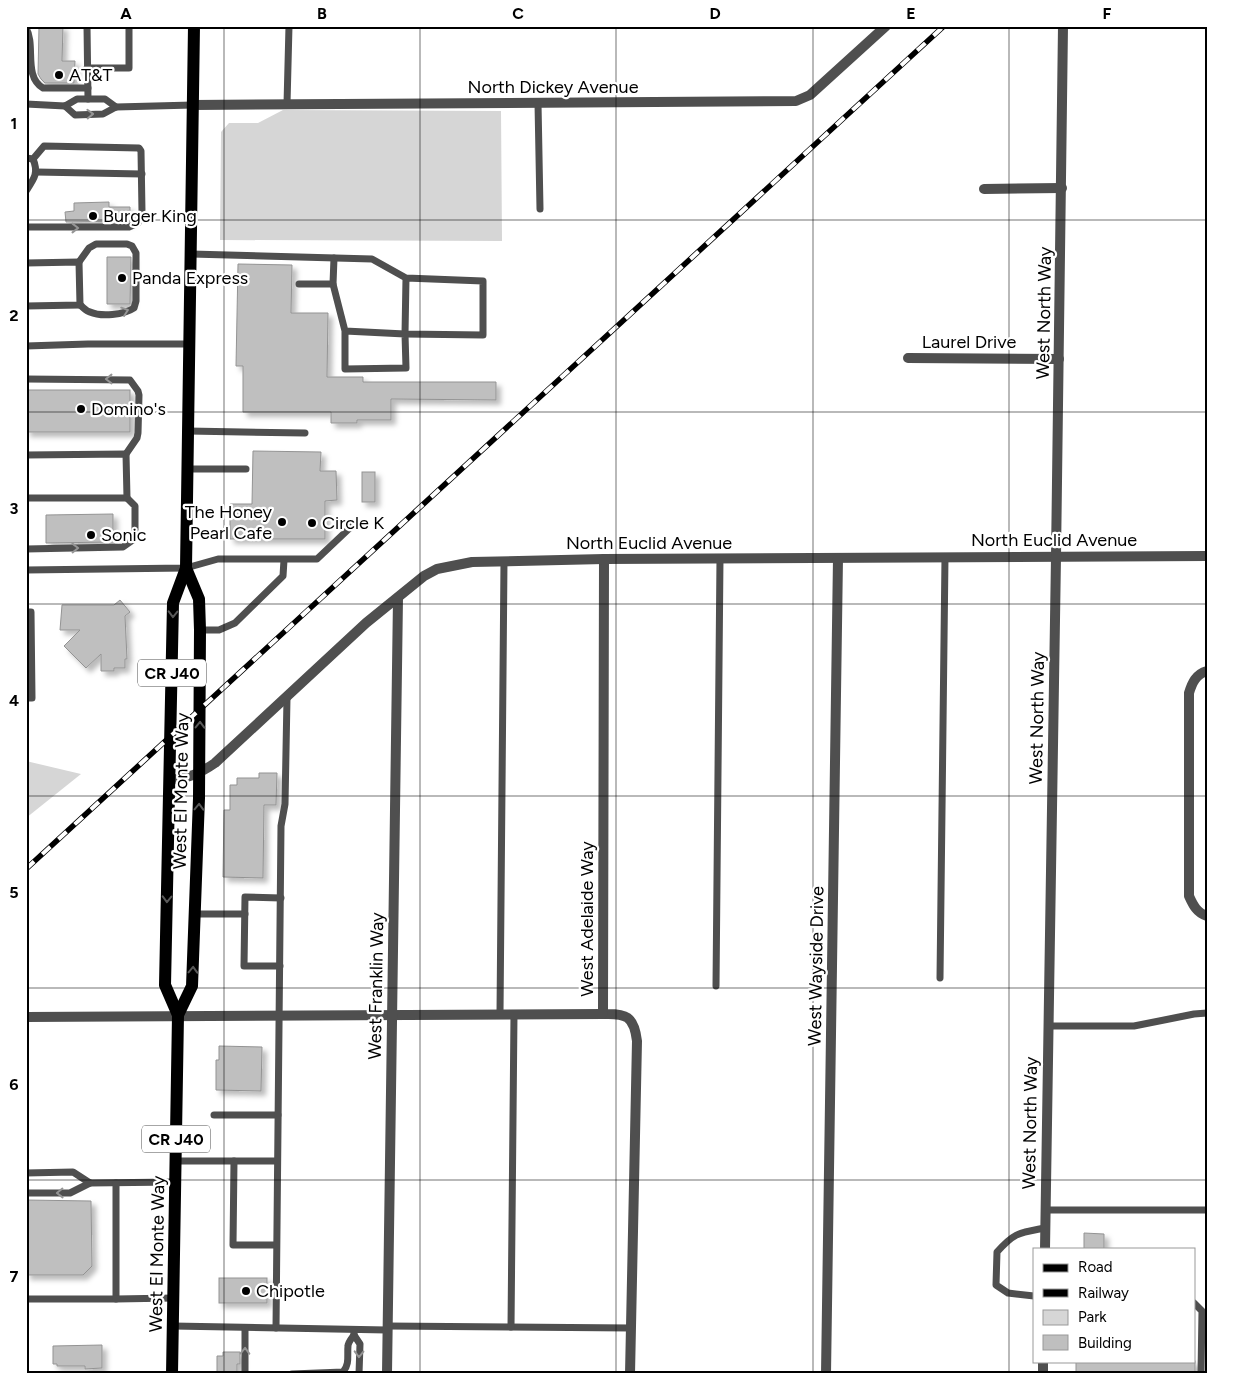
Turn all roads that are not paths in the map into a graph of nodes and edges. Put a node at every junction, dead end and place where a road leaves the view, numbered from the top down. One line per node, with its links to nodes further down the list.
1 (88, 26): 8 (lane)
2 (130, 26): 8 (lane)
3 (194, 26): 14 (main road, West El Monte Way / CR J40)
4 (289, 26): 13 (lane)
5 (886, 26): 11 (street, North Dickey Avenue)
6 (1063, 26): 21 (street, West North Way)
7 (26, 28): 9 (lane)
8 (87, 68): 9 (lane)
9 (88, 88): 10 (lane)
10 (88, 99): 15 (lane); 16 (lane)
11 (538, 103): 13 (street, North Dickey Avenue); 23 (lane)
12 (26, 104): 15 (lane)
13 (287, 104): 14 (street, North Dickey Avenue)
14 (193, 105): 16 (lane); 25 (main road, West El Monte Way / CR J40)
15 (65, 106): 16 (lane, one-way to 16)
16 (116, 107)
17 (29, 159): 18 (lane); 19 (lane)
18 (36, 172): 19 (lane); 22 (lane)
19 (142, 174): 24 (lane, one-way to 19)
20 (984, 188): 21 (street)
21 (1062, 188): 39 (street, West North Way)
22 (26, 191)
23 (540, 209)
24 (26, 227)
25 (191, 254): 26 (lane); 36 (main road, West El Monte Way / CR J40)
26 (334, 258): 29 (lane); 31 (lane)
27 (79, 262): 28 (lane); 32 (lane); 32 (lane, one-way to 27)
28 (26, 263)
29 (406, 278): 35 (lane); 35 (lane)
30 (299, 284): 31 (lane)
31 (333, 284): 34 (lane)
32 (80, 305): 33 (lane)
33 (26, 306)
34 (345, 331): 35 (lane); 35 (lane)
35 (405, 334)
36 (190, 344): 37 (lane); 41 (main road, West El Monte Way / CR J40)
37 (26, 346)
38 (908, 358): 39 (street, Laurel Drive)
39 (1059, 359): 51 (street, West North Way)
40 (26, 379): 43 (lane, one-way to 40)
41 (188, 431): 42 (lane); 45 (main road, West El Monte Way / CR J40)
42 (305, 433)
43 (126, 454): 44 (lane); 48 (lane)
44 (26, 455)
45 (187, 469): 46 (lane); 59 (main road, West El Monte Way / CR J40)
46 (246, 469)
47 (26, 498): 48 (lane)
48 (127, 498): 50 (lane, one-way to 48)
49 (354, 524): 57 (lane)
50 (26, 549)
51 (1056, 556): 52 (street, North Euclid Avenue); 53 (street, North Euclid Avenue); 84 (street, West North Way)
52 (1207, 556)
53 (945, 557): 55 (street, North Euclid Avenue); 74 (lane)
54 (720, 558): 55 (street, North Euclid Avenue); 56 (street, North Euclid Avenue); 75 (lane)
55 (838, 558): 118 (street, West Wayside Drive)
56 (604, 559): 58 (street, North Euclid Avenue); 79 (street, West Adelaide Way)
57 (284, 560): 59 (lane); 63 (lane)
58 (504, 561): 61 (street, North Euclid Avenue); 77 (lane)
59 (186, 568): 60 (lane); 63 (main road, West El Monte Way / CR J40); 68 (main road, West El Monte Way / CR J40, one-way to 68)
60 (26, 570)
61 (398, 598): 66 (street, North Euclid Avenue); 76 (street, West Franklin Way)
62 (26, 612): 65 (lane)
63 (200, 630): 67 (main road, West El Monte Way / CR J40, one-way to 63)
64 (1207, 671): 72 (street)
65 (26, 698)
66 (287, 698): 67 (street, North Euclid Avenue); 69 (lane)
67 (200, 774): 68 (street, North Euclid Avenue); 70 (main road, West El Monte Way / CR J40, one-way to 67)
68 (169, 780): 81 (main road, West El Monte Way / CR J40, one-way to 81)
69 (281, 898): 71 (lane); 73 (lane)
70 (195, 914): 71 (lane); 81 (main road, West El Monte Way / CR J40, one-way to 70)
71 (245, 914): 73 (lane)
72 (1207, 916)
73 (280, 966): 82 (lane)
74 (940, 978)
75 (716, 986)
76 (392, 1014): 77 (street); 82 (street); 109 (street, West Franklin Way)
77 (500, 1014): 78 (street)
78 (514, 1014): 79 (street); 106 (lane)
79 (602, 1014): 110 (street, West Adelaide Way)
80 (1207, 1014): 84 (lane)
81 (178, 1015): 82 (street); 83 (street); 87 (main road, West El Monte Way / CR J40)
82 (279, 1015): 86 (lane)
83 (26, 1017)
84 (1048, 1026): 95 (street, West North Way)
85 (214, 1115): 86 (lane)
86 (278, 1115): 89 (lane)
87 (176, 1161): 88 (lane); 91 (main road, West El Monte Way / CR J40)
88 (234, 1161): 89 (lane); 98 (lane)
89 (277, 1161): 98 (lane)
90 (26, 1173): 92 (lane)
91 (176, 1182): 93 (lane); 101 (main road, West El Monte Way / CR J40)
92 (90, 1183): 93 (lane); 94 (lane, one-way to 94)
93 (116, 1183): 103 (lane)
94 (28, 1193)
95 (1045, 1210): 96 (lane); 97 (street, West North Way)
96 (1207, 1210)
97 (1045, 1228): 99 (street, West North Way); 100 (lane)
98 (276, 1245): 108 (lane)
99 (1044, 1248)
100 (1033, 1296)
101 (174, 1298): 103 (lane); 105 (main road, West El Monte Way / CR J40)
102 (26, 1299): 103 (lane)
103 (116, 1299)
104 (1204, 1311): 119 (lane)
105 (173, 1326): 107 (lane); 112 (main road, West El Monte Way / CR J40)
106 (511, 1327): 109 (lane); 110 (lane)
107 (245, 1328): 108 (lane); 113 (lane, one-way to 107)
108 (276, 1328): 111 (lane)
109 (388, 1328): 111 (lane); 116 (street, West Franklin Way)
110 (631, 1328): 117 (street, West Adelaide Way)
111 (354, 1332): 114 (lane); 115 (lane, one-way to 115)
112 (172, 1374)
113 (245, 1374)
114 (292, 1374)
115 (358, 1374)
116 (387, 1374)
117 (630, 1374)
118 (826, 1374)
119 (1201, 1374)

